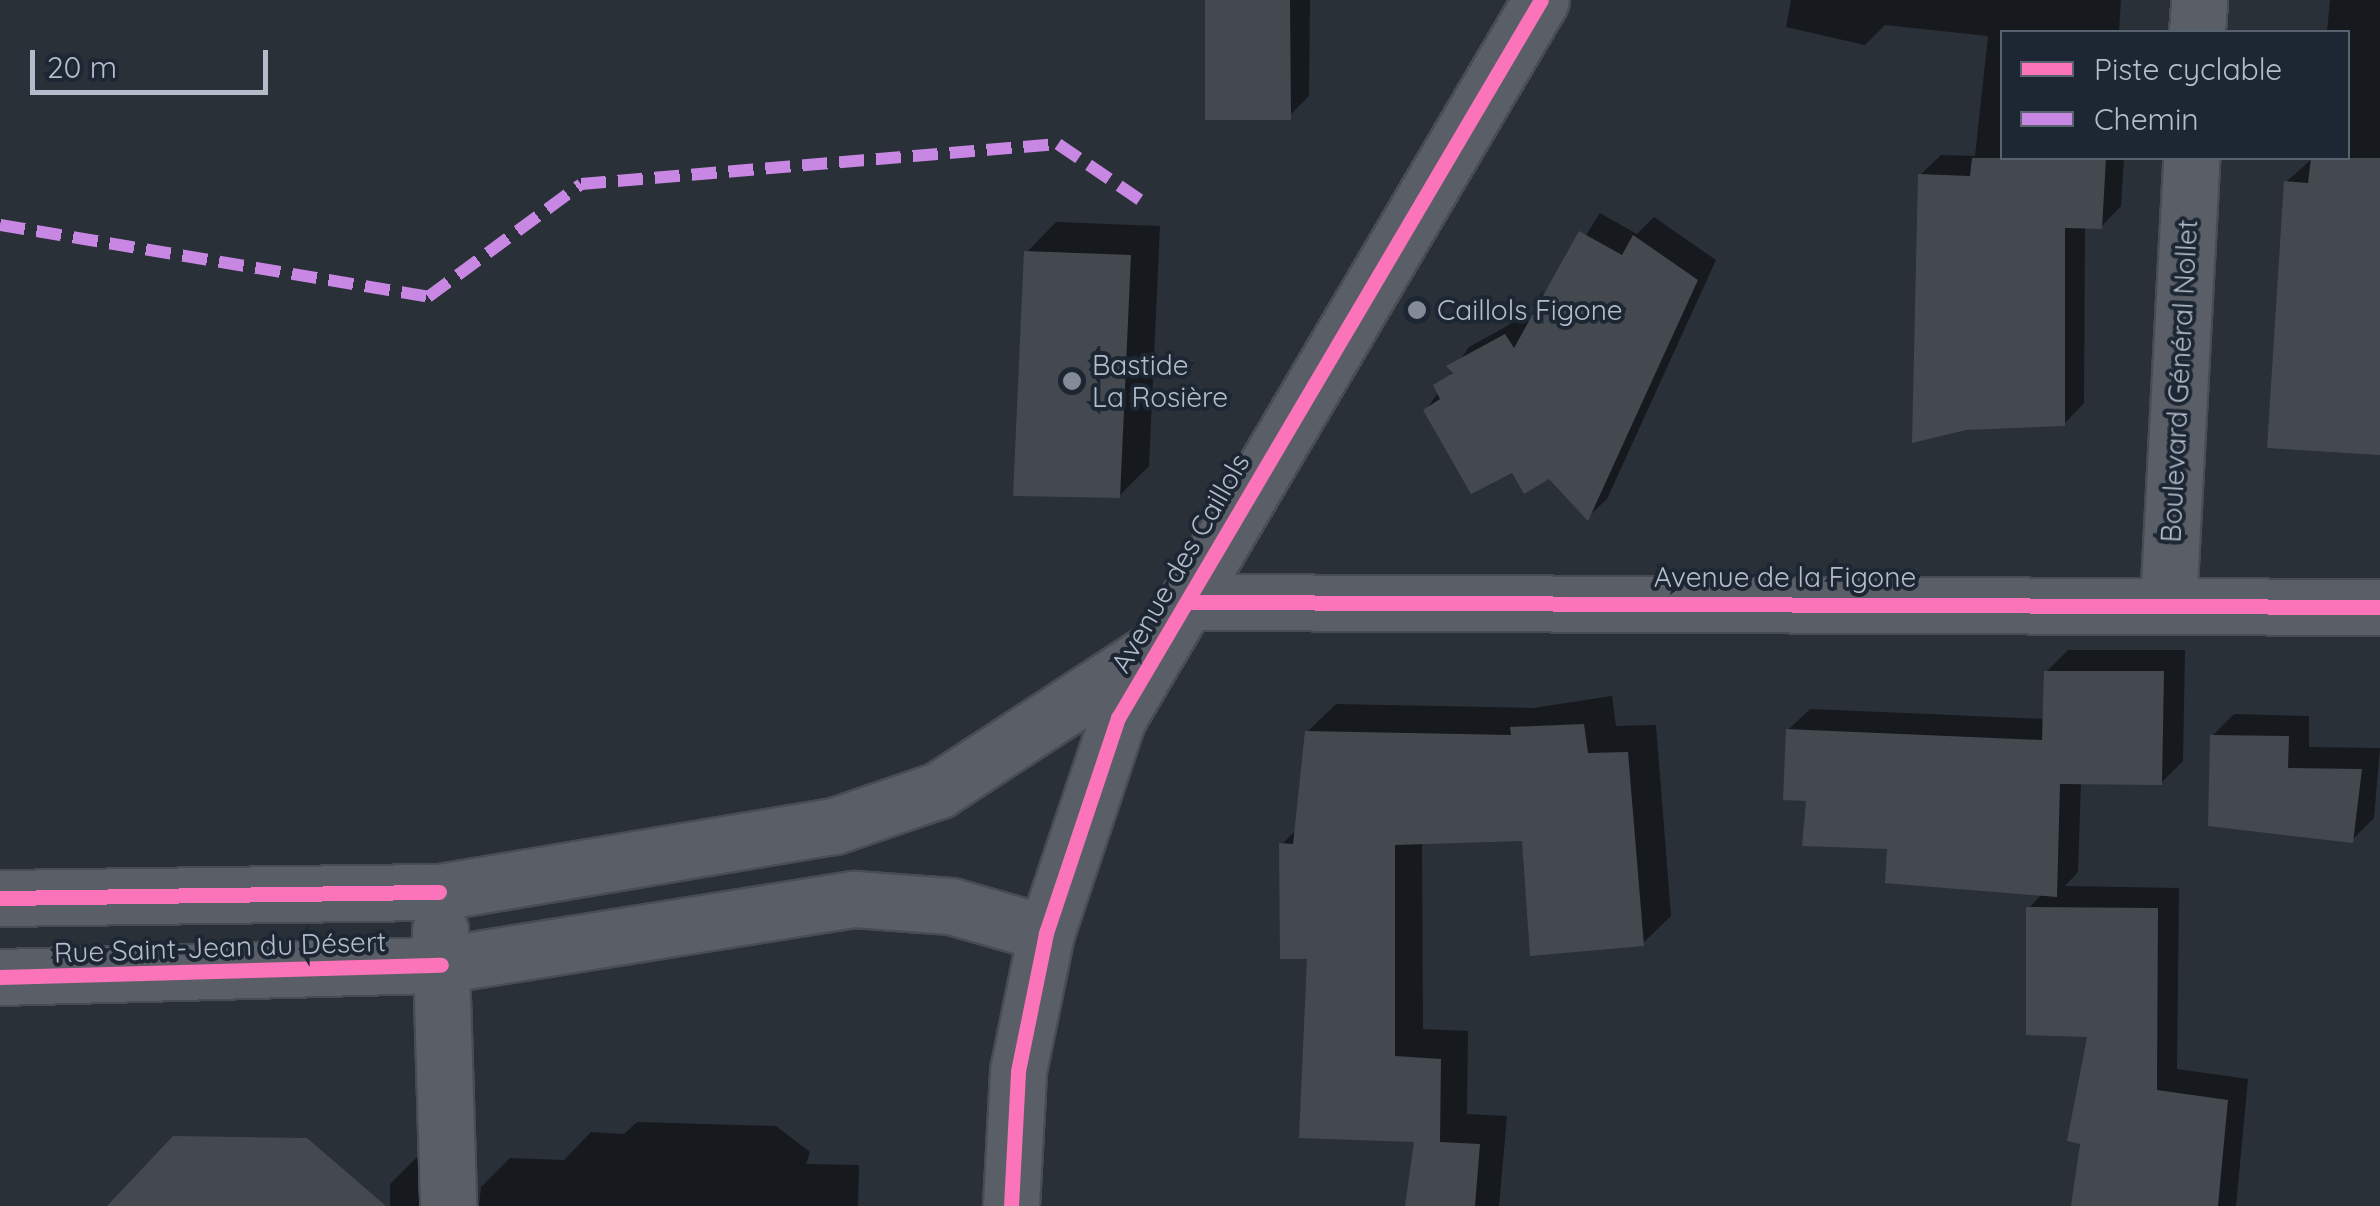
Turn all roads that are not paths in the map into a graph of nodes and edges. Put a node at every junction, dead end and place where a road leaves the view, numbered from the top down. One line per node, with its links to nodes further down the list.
1 (1541, 0): 5 (street, Avenue des Caillols)
2 (2199, 0): 3 (street)
3 (2197, 30)
4 (2191, 160): 6 (street, Boulevard Général Nollet)
5 (1191, 602): 6 (street, Avenue de la Figone); 8 (street, Avenue des Caillols)
6 (2168, 604): 7 (street, Avenue de la Figone)
7 (2380, 607)
8 (1161, 646): 9 (street, Rue Saint-Jean du Désert); 11 (street, Avenue des Caillols)
9 (438, 892): 10 (street, Rue Saint-Jean du Désert); 12 (street)
10 (0, 898)
11 (1046, 934): 12 (street, Rue Saint-Jean du Désert); 15 (street, Avenue des Caillols)
12 (441, 965): 13 (street, Rue Saint-Jean du Désert); 14 (street)
13 (0, 976)
14 (448, 1206)
15 (1011, 1206)

